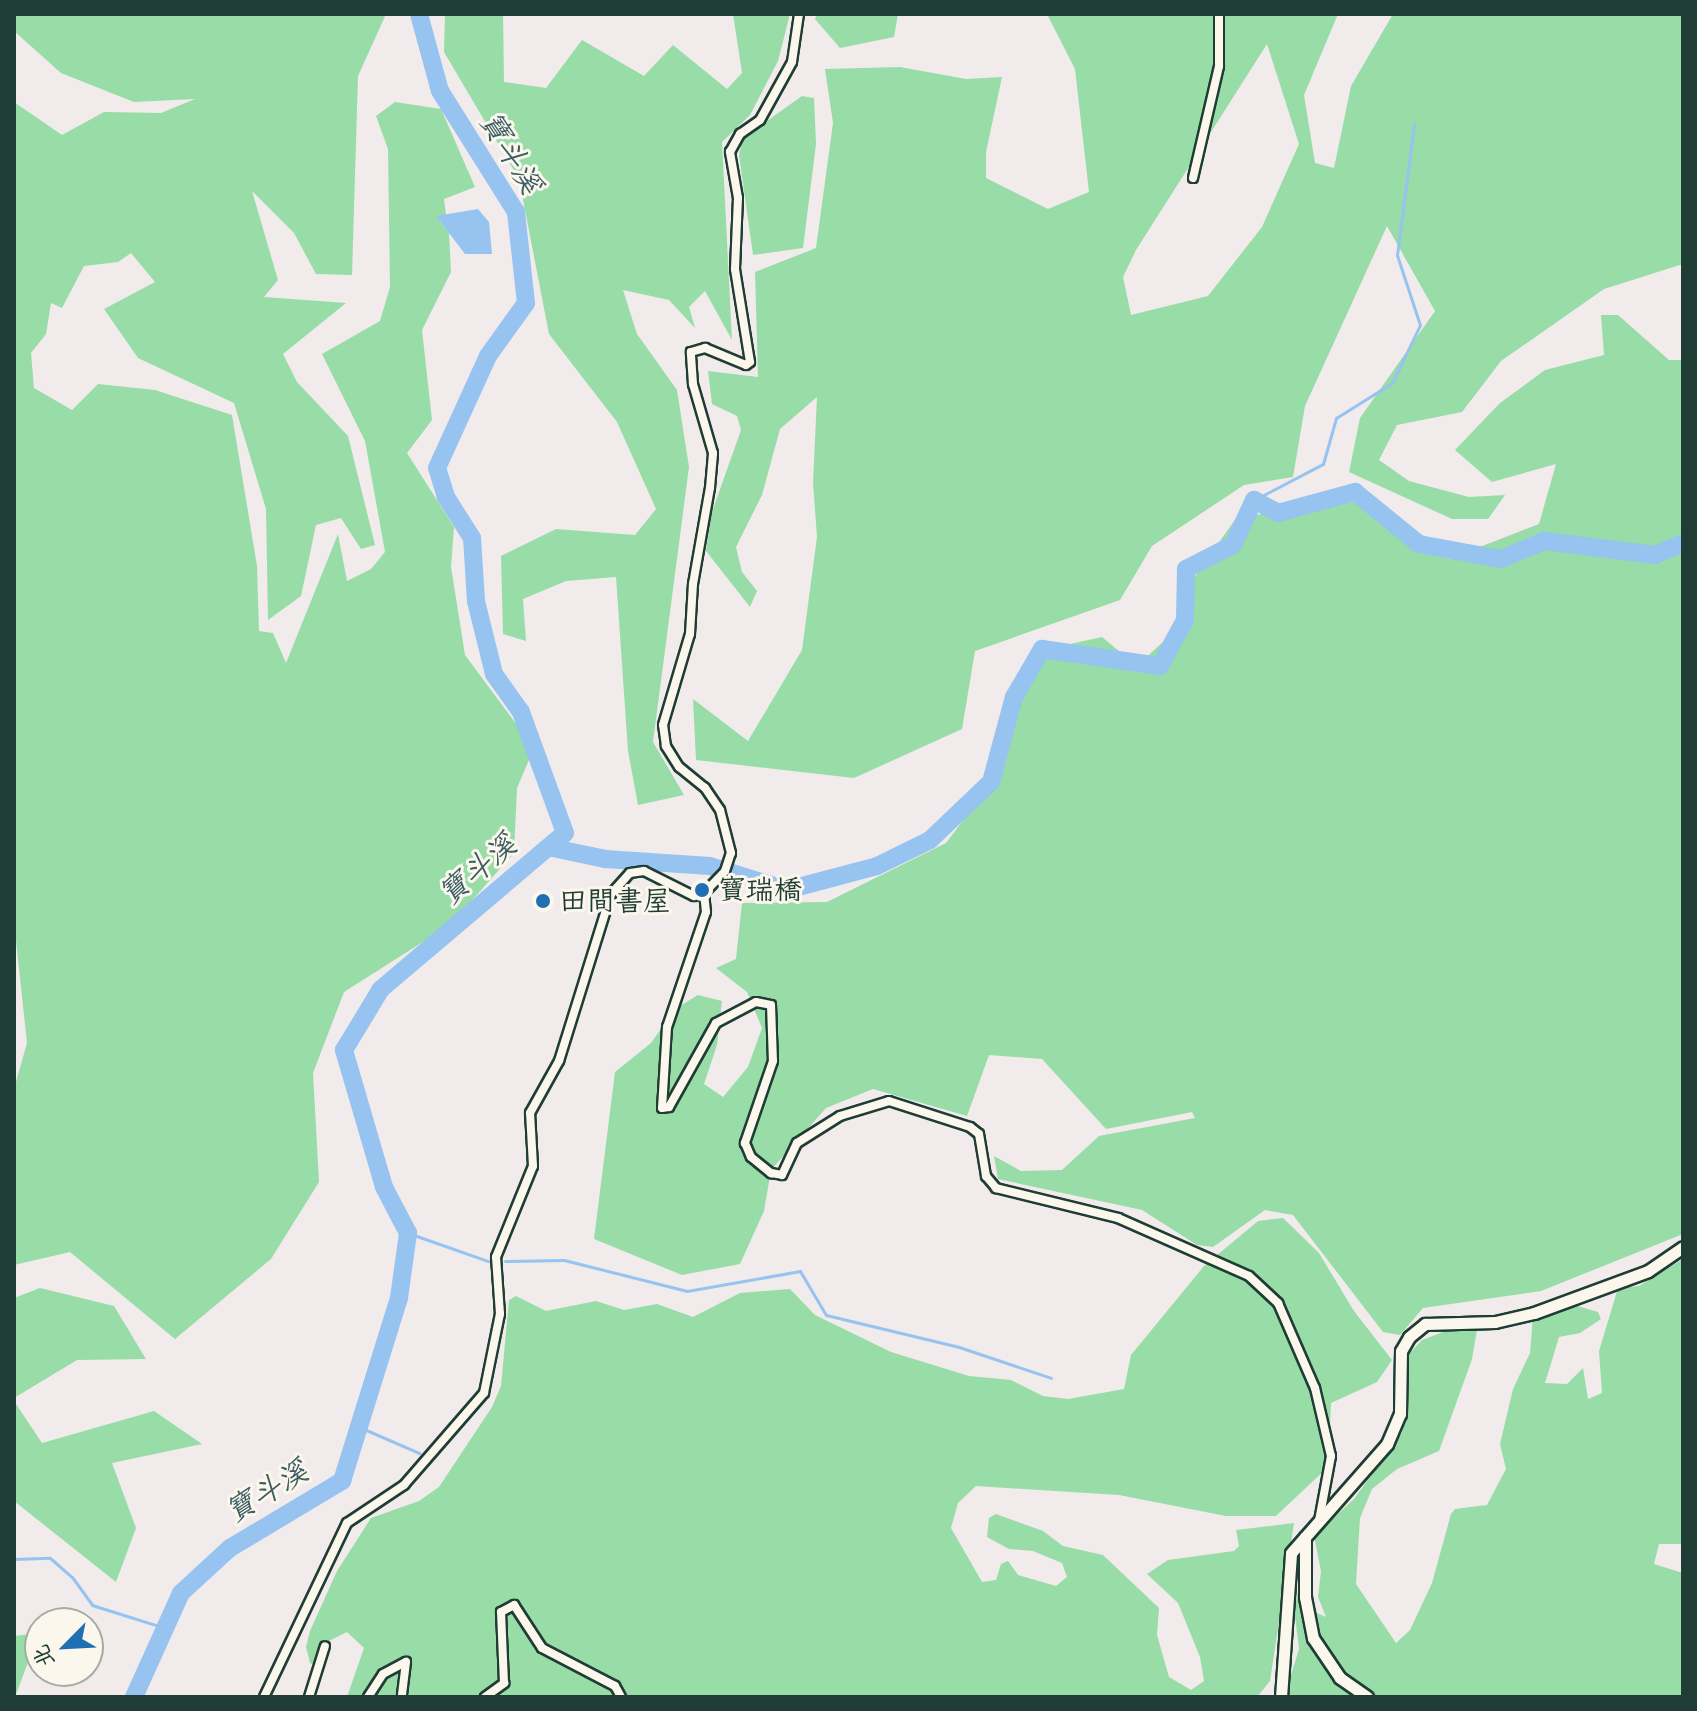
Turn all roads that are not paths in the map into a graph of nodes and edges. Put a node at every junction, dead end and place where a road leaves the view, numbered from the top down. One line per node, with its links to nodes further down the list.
1 (799, 14): 4 (street)
2 (1219, 14): 3 (street)
3 (1193, 178)
4 (704, 893): 6 (street); 9 (street)
5 (1683, 1247): 6 (street)
6 (1318, 1523): 7 (street)
7 (1305, 1537): 15 (street); 16 (street)
8 (325, 1646): 10 (street)
9 (266, 1696)
10 (309, 1697)
11 (368, 1697): 12 (street)
12 (402, 1697)
13 (485, 1697): 14 (street)
14 (621, 1697)
15 (1281, 1697)
16 (1367, 1697)

